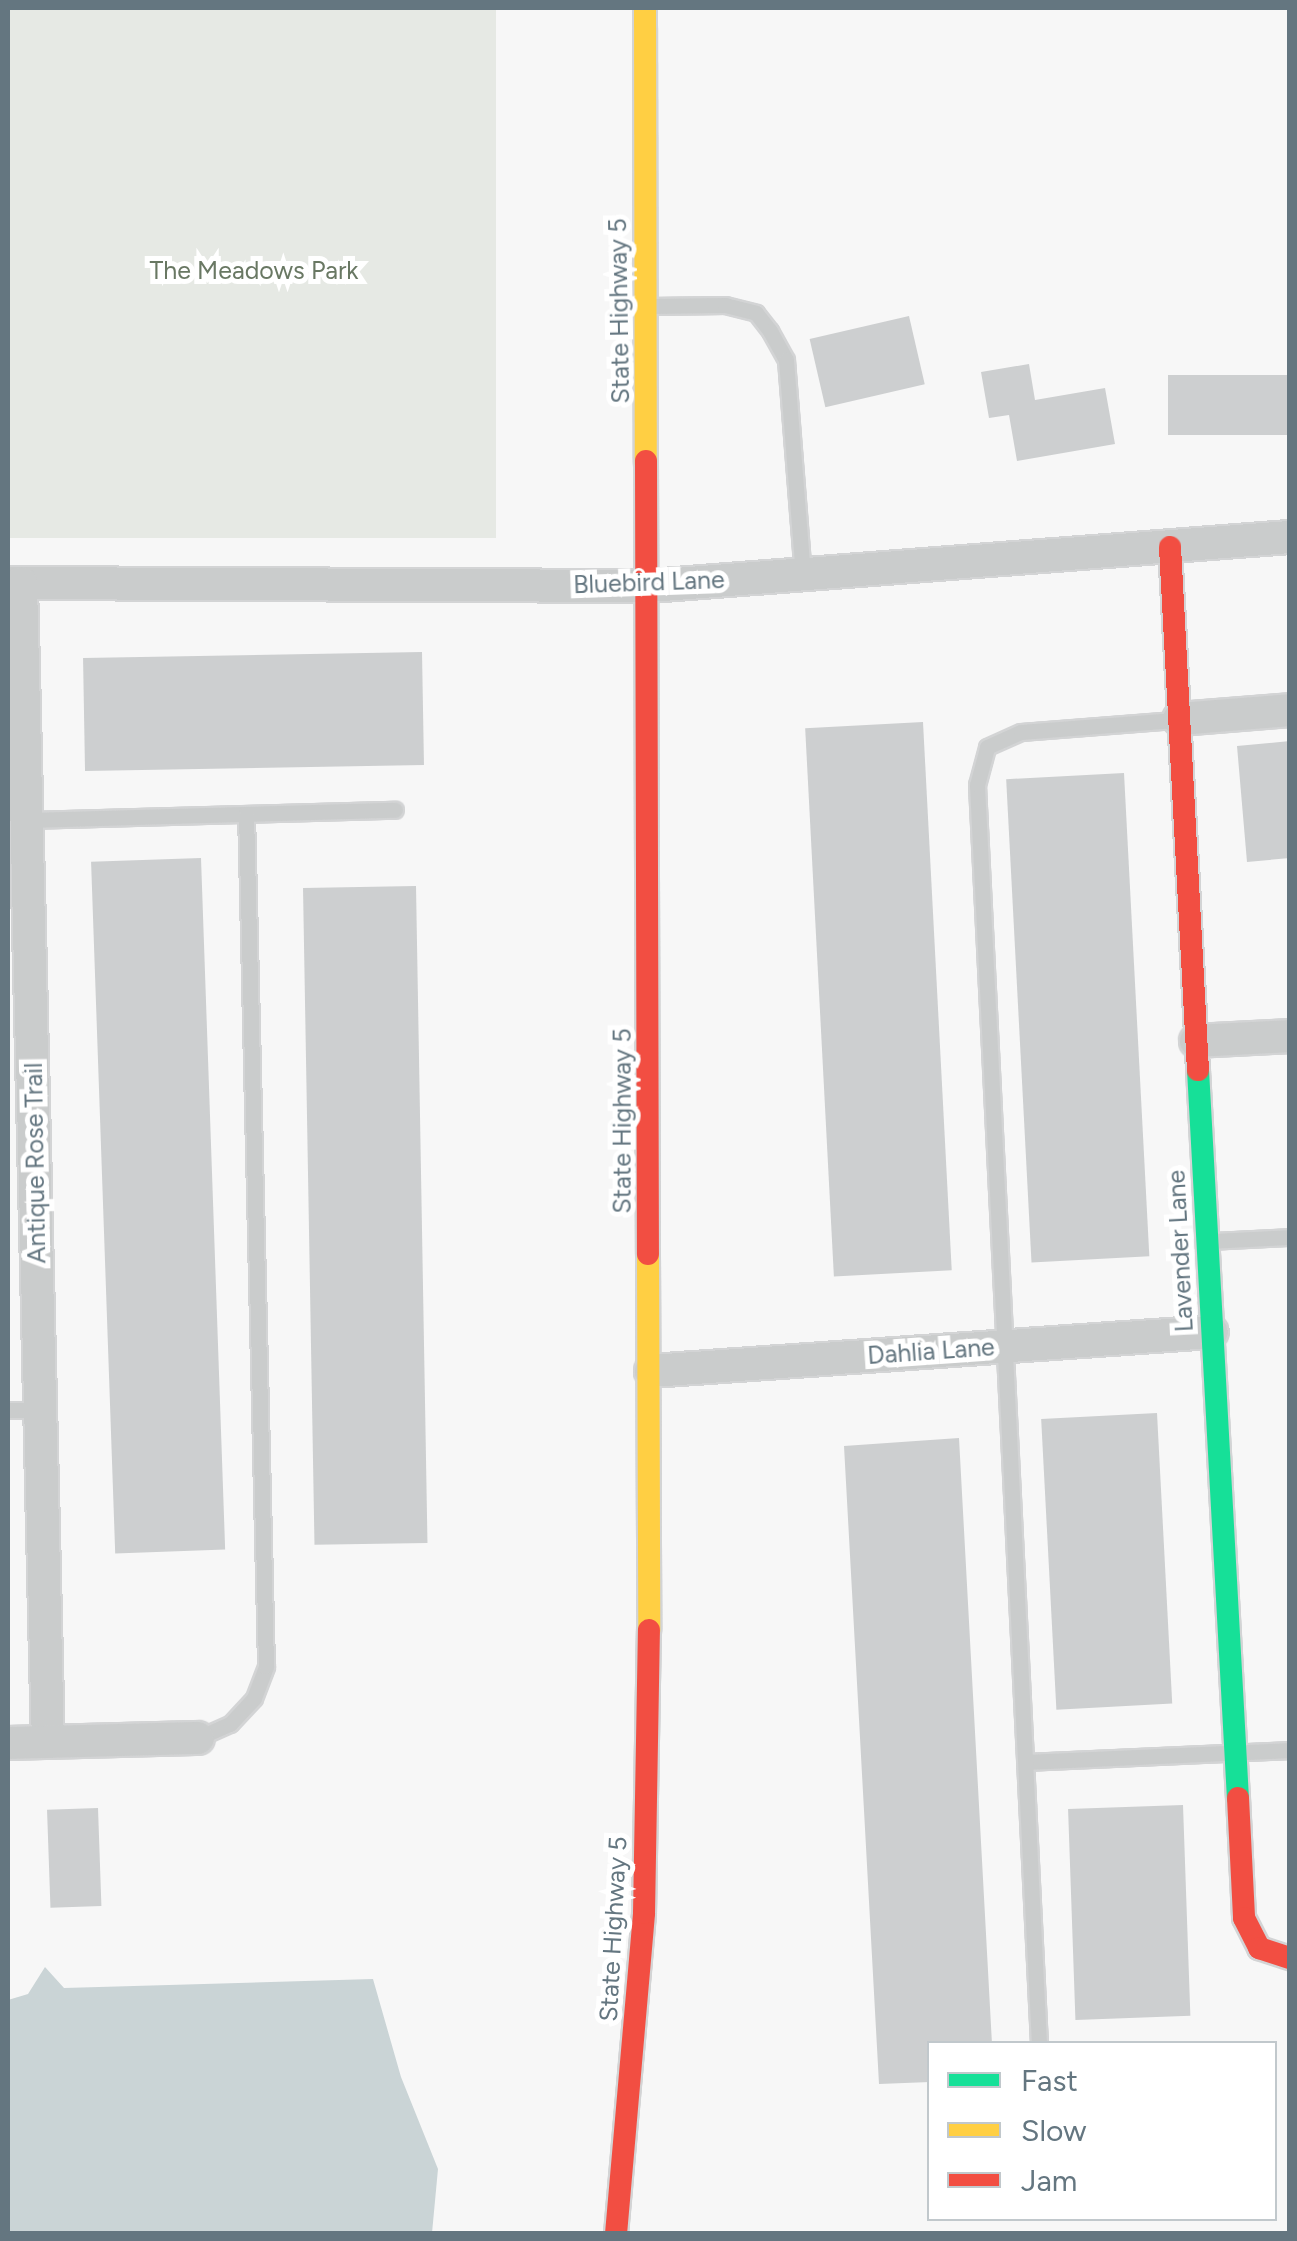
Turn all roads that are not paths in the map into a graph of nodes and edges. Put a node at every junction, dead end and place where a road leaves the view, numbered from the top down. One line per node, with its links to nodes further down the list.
1 (645, 8): 2 (main road, State Highway 5)
2 (646, 306): 5 (lane); 7 (main road, State Highway 5)
3 (1290, 537): 4 (street, Bluebird Lane)
4 (1170, 546): 5 (street, Bluebird Lane); 9 (main road, Lavender Lane)
5 (803, 574): 7 (street, Bluebird Lane)
6 (14, 583): 7 (street, Bluebird Lane); 12 (street, Antique Rose Trail)
7 (650, 586): 21 (main road, State Highway 5)
8 (1290, 710): 9 (street)
9 (1179, 719): 15 (main road, Lavender Lane); 20 (lane)
10 (395, 810): 11 (lane)
11 (246, 814): 12 (lane); 24 (lane)
12 (27, 820): 13 (street, Antique Rose Trail)
13 (19, 1004): 16 (street, Antique Rose Trail)
14 (1290, 1036): 15 (street)
15 (1196, 1041): 18 (main road, Lavender Lane)
16 (22, 1211): 23 (street, Antique Rose Trail)
17 (1290, 1238): 18 (lane)
18 (1207, 1242): 19 (main road, Lavender Lane)
19 (1212, 1332): 20 (street, Dahlia Lane); 28 (main road, Lavender Lane)
20 (1008, 1346): 21 (street, Dahlia Lane); 29 (lane)
21 (651, 1371): 32 (main road, State Highway 5)
22 (8, 1410): 23 (lane)
23 (40, 1410): 25 (street, Antique Rose Trail)
24 (198, 1738): 25 (street)
25 (48, 1742): 26 (street)
26 (8, 1743)
27 (1290, 1750): 28 (lane)
28 (1234, 1753): 29 (lane); 30 (main road, Lavender Lane)
29 (1027, 1762): 31 (lane)
30 (1290, 1958)
31 (1039, 2041)
32 (616, 2234)

